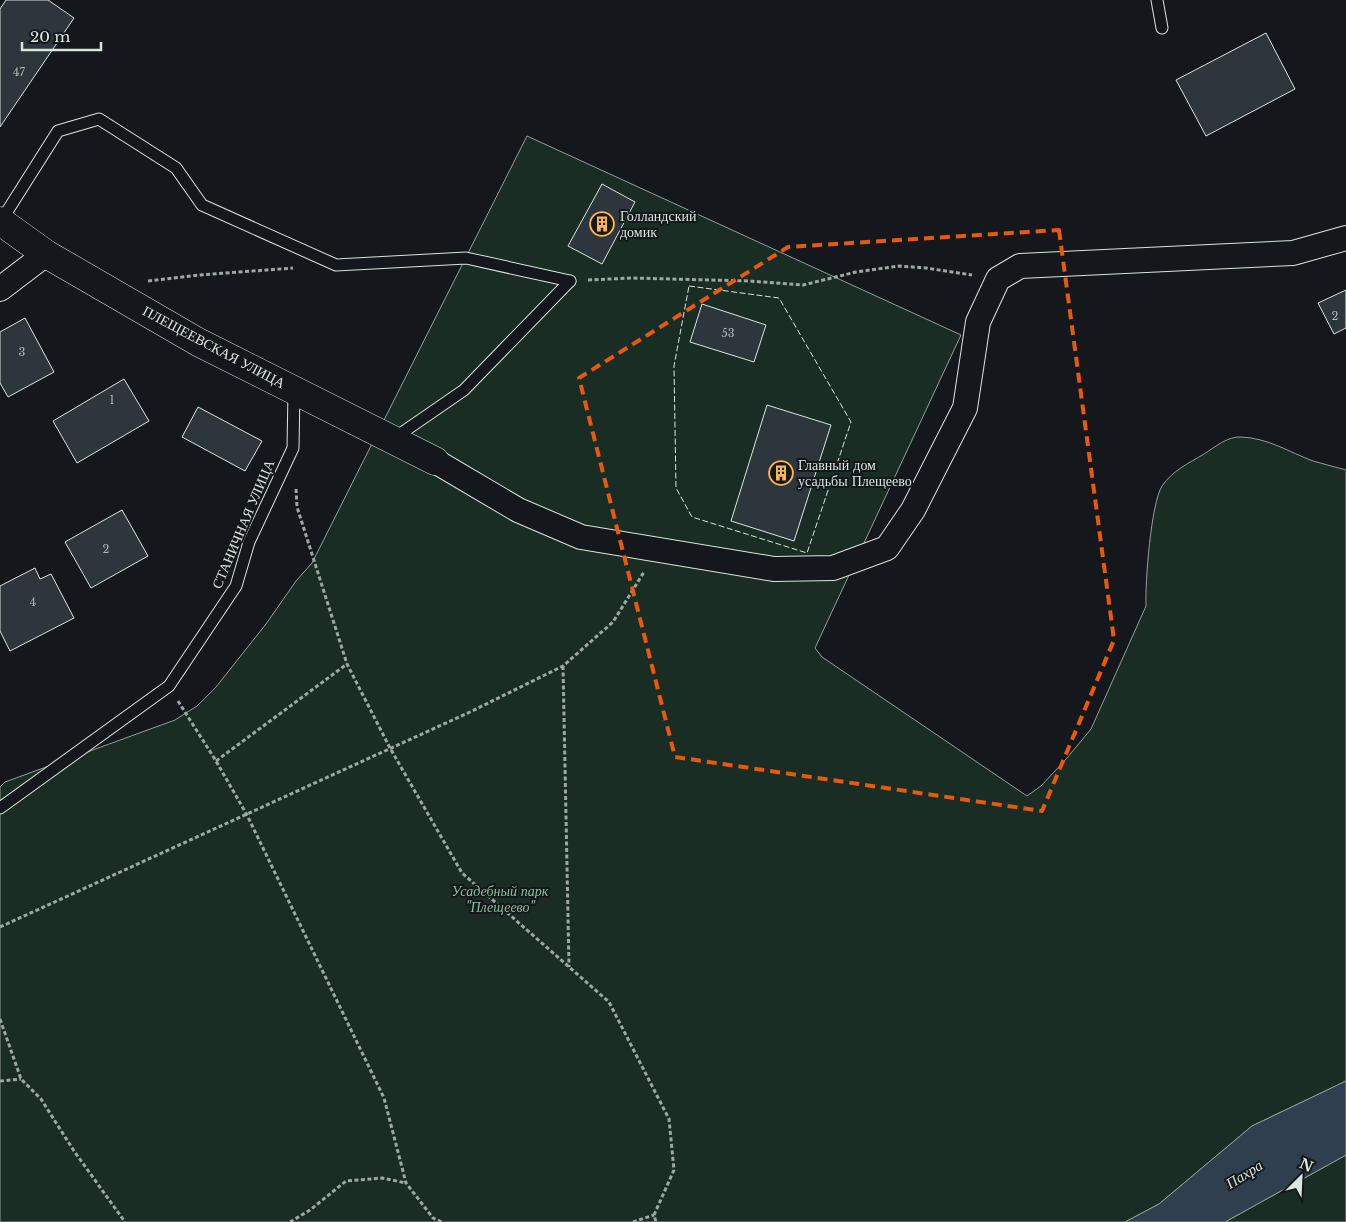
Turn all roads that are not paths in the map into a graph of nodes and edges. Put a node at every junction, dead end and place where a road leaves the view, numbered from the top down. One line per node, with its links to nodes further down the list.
1 (1157, 0): 2 (lane)
2 (1162, 28)
3 (0, 221): 5 (street, ПЛЕЩЕЕВСКАЯ УЛИЦА); 8 (lane)
4 (1346, 238): 9 (street)
5 (46, 254): 6 (street); 7 (street, ПЛЕЩЕЕВСКАЯ УЛИЦА)
6 (0, 288)
7 (294, 389): 8 (street, ПЛЕЩЕЕВСКАЯ УЛИЦА); 10 (lane, СТАНИЧНАЯ УЛИЦА)
8 (394, 440): 9 (street, ПЛЕЩЕЕВСКАЯ УЛИЦА)
9 (435, 461)
10 (0, 808)

